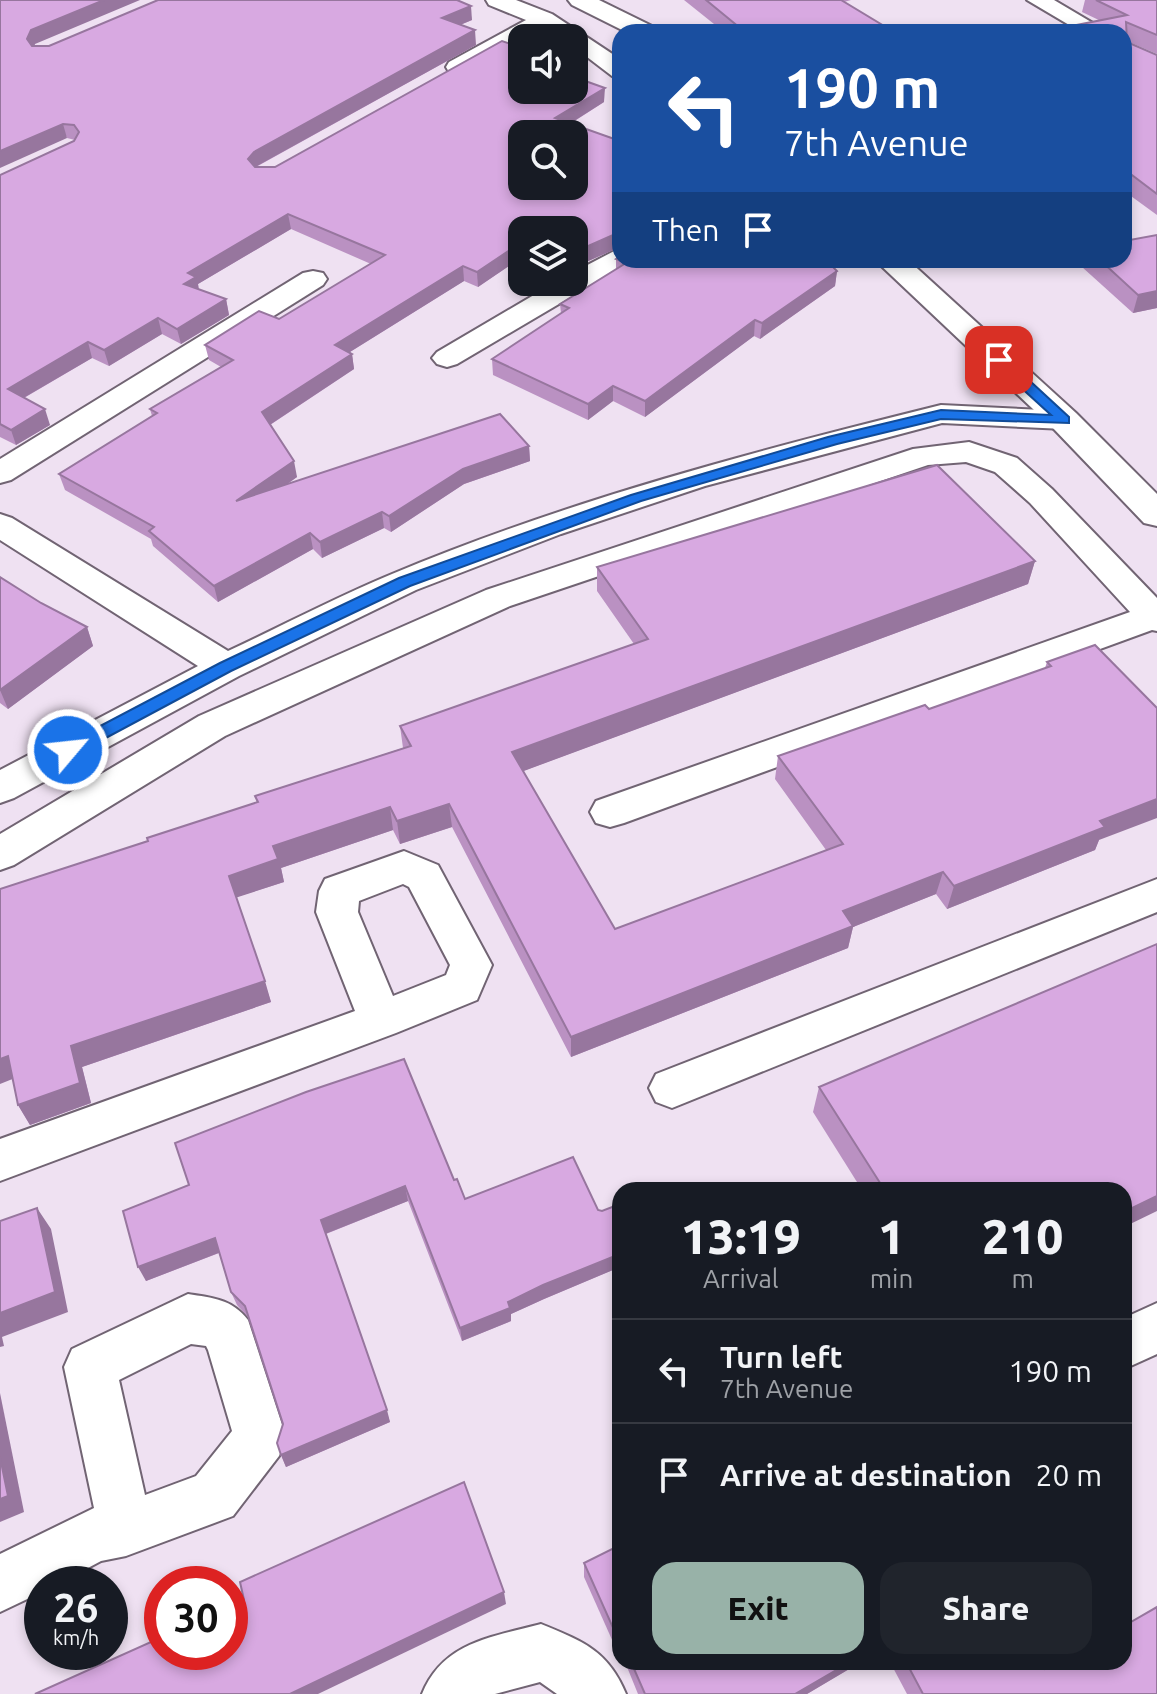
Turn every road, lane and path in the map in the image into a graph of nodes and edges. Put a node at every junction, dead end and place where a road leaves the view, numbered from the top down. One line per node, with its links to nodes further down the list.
1 (497, 0): 4 (street)
2 (580, 0): 5 (main road)
3 (1038, 0): 6 (street)
4 (544, 19): 7 (street); 8 (street)
5 (629, 24)
6 (1082, 24)
7 (612, 64)
8 (433, 81)
9 (612, 261): 12 (street)
10 (899, 268): 13 (main road)
11 (313, 279): 14 (street)
12 (447, 358)
13 (1064, 420): 15 (main road); 18 (street)
14 (0, 473)
15 (1157, 515)
16 (0, 525): 18 (street)
17 (1155, 618): 20 (street); 21 (street)
18 (226, 667): 19 (street)
19 (0, 788)
20 (610, 812)
21 (0, 854)
22 (1157, 895): 24 (street)
23 (381, 1020): 25 (street)
24 (672, 1088)
25 (0, 1160)
26 (1157, 1328): 27 (street)
27 (1132, 1340)
28 (126, 1529): 29 (street)
29 (0, 1584)
30 (451, 1694): 31 (street)
31 (597, 1694)

